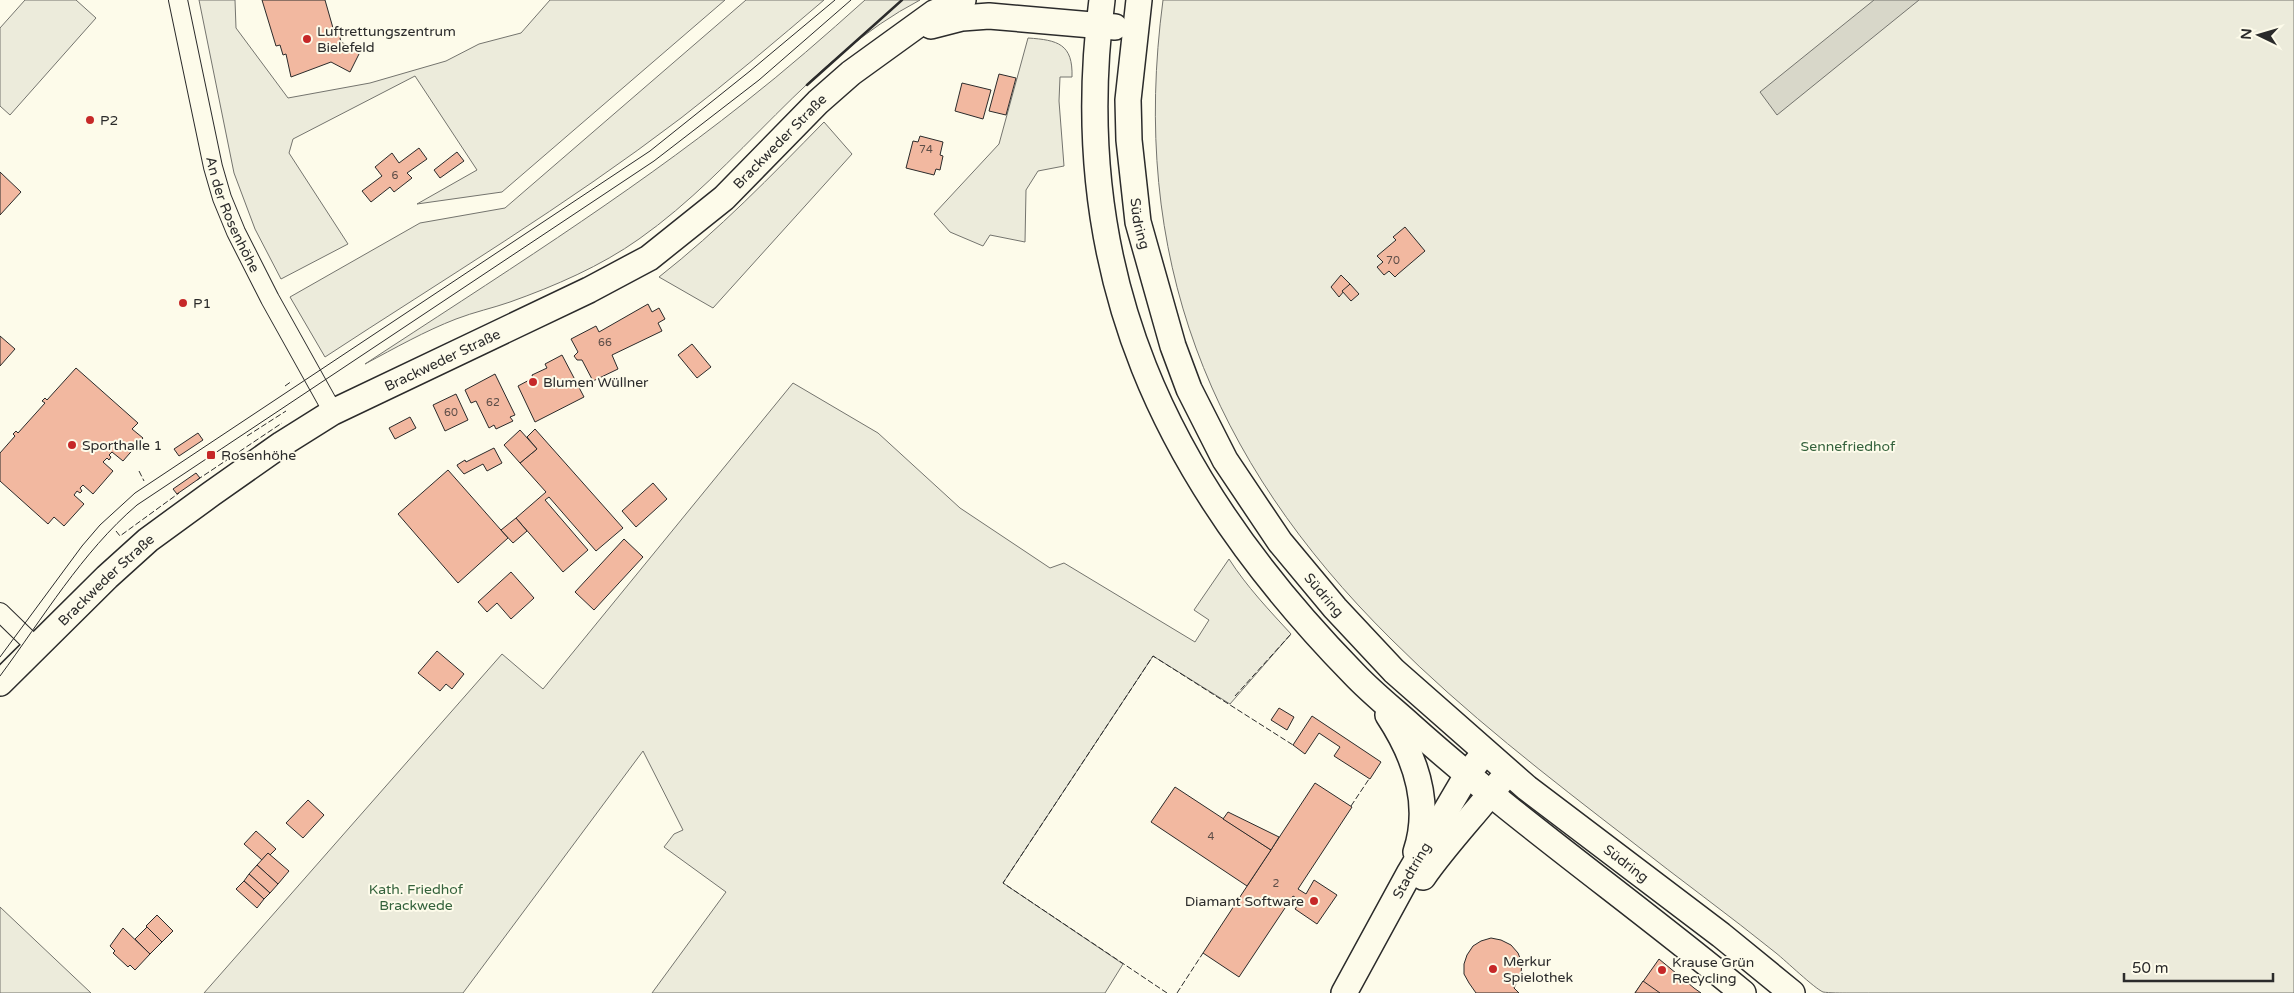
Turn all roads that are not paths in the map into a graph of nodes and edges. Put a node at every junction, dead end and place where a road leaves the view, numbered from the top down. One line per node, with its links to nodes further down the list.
1 (178, 0): 8 (street, An der Rosenhöhe)
2 (963, 0): 7 (main road, Brackweder Straße)
3 (1102, 0): 5 (main road)
4 (1139, 0): 6 (main road)
5 (1099, 26): 6 (main road, Brackweder Straße); 7 (main road, Brackweder Straße); 11 (main road, Südring)
6 (1135, 29): 13 (main road, Südring)
7 (889, 44): 8 (main road, Brackweder Straße)
8 (333, 412): 10 (main road, Brackweder Straße)
9 (0, 612): 10 (street)
10 (36, 648): 12 (main road, Brackweder Straße)
11 (1355, 675): 15 (main road, Südring); 17 (main road)
12 (0, 683)
13 (1485, 752): 14 (main road, Südring); 15 (main road, Stadtring)
14 (1507, 772): 16 (main road, Stadtring); 20 (main road, Südring)
15 (1467, 775): 16 (main road, Südring); 17 (main road, Stadtring)
16 (1490, 794): 18 (main road, Stadtring); 19 (main road, Südring)
17 (1410, 872): 18 (main road, Stadtring)
18 (1346, 993)
19 (1743, 993)
20 (1792, 993)

